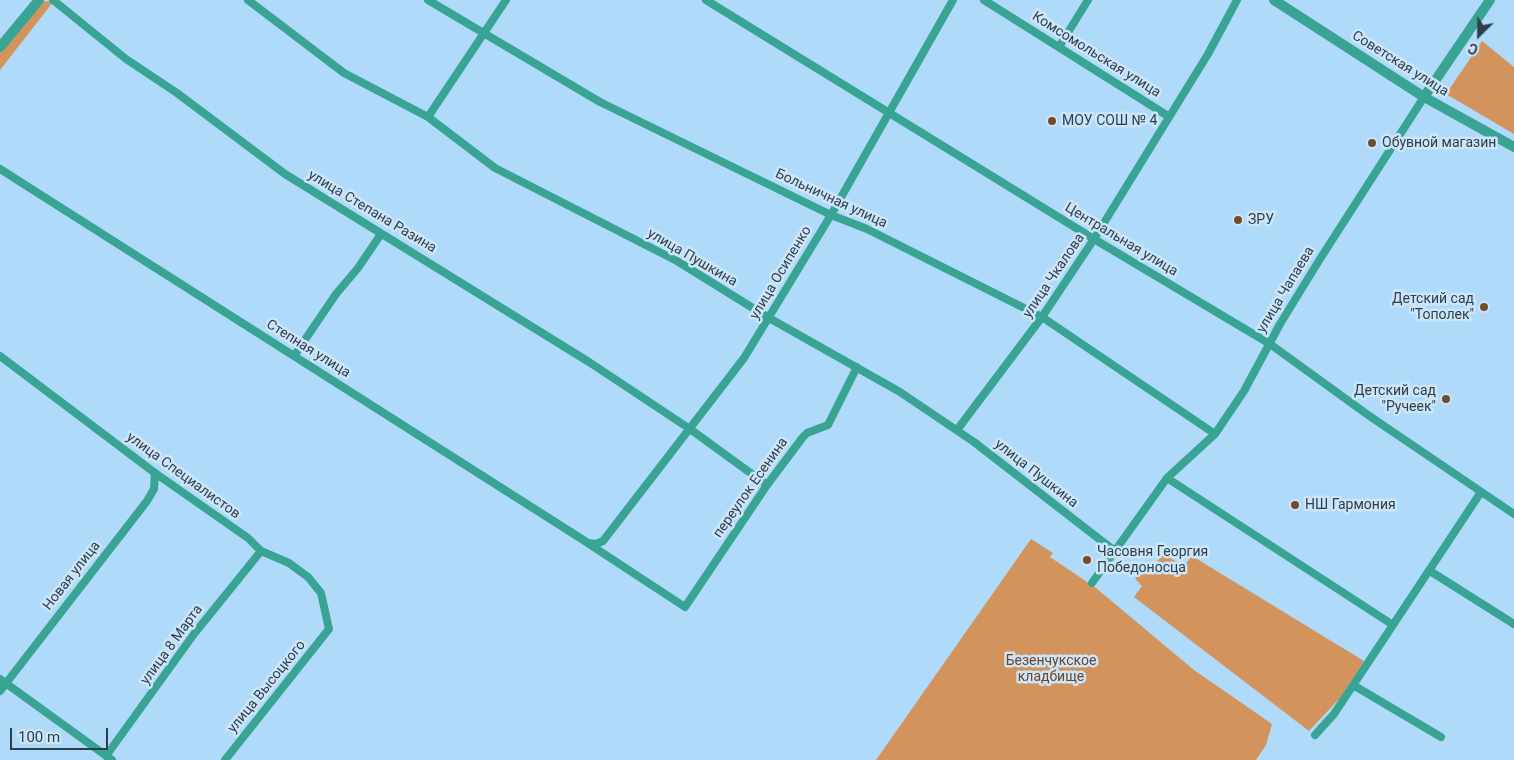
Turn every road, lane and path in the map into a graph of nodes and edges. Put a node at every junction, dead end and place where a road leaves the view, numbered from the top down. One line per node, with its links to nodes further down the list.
1 (39, 0): 14 (street)
2 (53, 0): 23 (street, улица Степана Разина)
3 (248, 0): 19 (street, улица Пушкина)
4 (428, 0): 13 (street, Больничная улица)
5 (506, 0): 13 (street)
6 (706, 0): 17 (street, Центральная улица)
7 (953, 0): 17 (street, улица Осипенко)
8 (984, 0): 15 (street, Комсомольская улица)
9 (1088, 0): 15 (street)
10 (1237, 0): 18 (street, улица Чкалова)
11 (1274, 0): 16 (street, Советская улица)
12 (1490, 0): 16 (street, улица Чапаева)
13 (484, 34): 19 (street); 22 (street, Больничная улица)
14 (0, 47)
15 (1059, 47): 18 (street, Комсомольская улица)
16 (1424, 97): 20 (street, Советская улица); 27 (street, улица Чапаева)
17 (890, 112): 22 (street, улица Осипенко); 24 (street, Центральная улица)
18 (1168, 116): 24 (street, улица Чкалова)
19 (428, 117): 26 (street, улица Пушкина)
20 (1514, 147)
21 (0, 169): 29 (street, Степная улица)
22 (831, 215): 25 (street, Больничная улица); 26 (street, улица Осипенко)
23 (381, 234): 29 (street); 31 (street, улица Степана Разина)
24 (1094, 239): 25 (street, улица Чкалова); 27 (street, Центральная улица)
25 (1042, 317): 32 (street, улица Чкалова); 33 (street, Больничная улица)
26 (769, 318): 30 (street, улица Пушкина); 31 (street, улица Осипенко)
27 (1270, 344): 33 (street, улица Чапаева); 37 (street, Центральная улица)
28 (0, 356): 34 (street, улица Специалистов)
29 (294, 356): 39 (street, Степная улица)
30 (858, 367): 32 (street, улица Пушкина); 36 (street, переулок Есенина)
31 (690, 429): 36 (street, улица Степана Разина); 39 (street, улица Осипенко)
32 (958, 430): 41 (street, улица Пушкина)
33 (1215, 434): 35 (street, улица Чапаева)
34 (155, 473): 40 (street, улица Специалистов); 48 (street, Новая улица)
35 (1167, 478): 41 (street, улица Чапаева); 46 (street)
36 (767, 485): 44 (street, переулок Есенина)
37 (1481, 492): 38 (street, Центральная улица); 42 (street)
38 (1514, 514)
39 (588, 543): 44 (street, Степная улица)
40 (261, 551): 47 (street, улица Специалистов); 53 (street, улица 8 Марта)
41 (1116, 552): 43 (street, улица Чапаева)
42 (1430, 571): 45 (street); 46 (street)
43 (1092, 583)
44 (685, 607)
45 (1514, 624)
46 (1393, 625): 49 (street)
47 (329, 629): 54 (street, улица Высоцкого)
48 (3, 681): 50 (street, Новая улица); 53 (street)
49 (1353, 685): 51 (street); 52 (street)
50 (0, 691)
51 (1315, 735)
52 (1441, 737)
53 (109, 758)
54 (225, 760)

